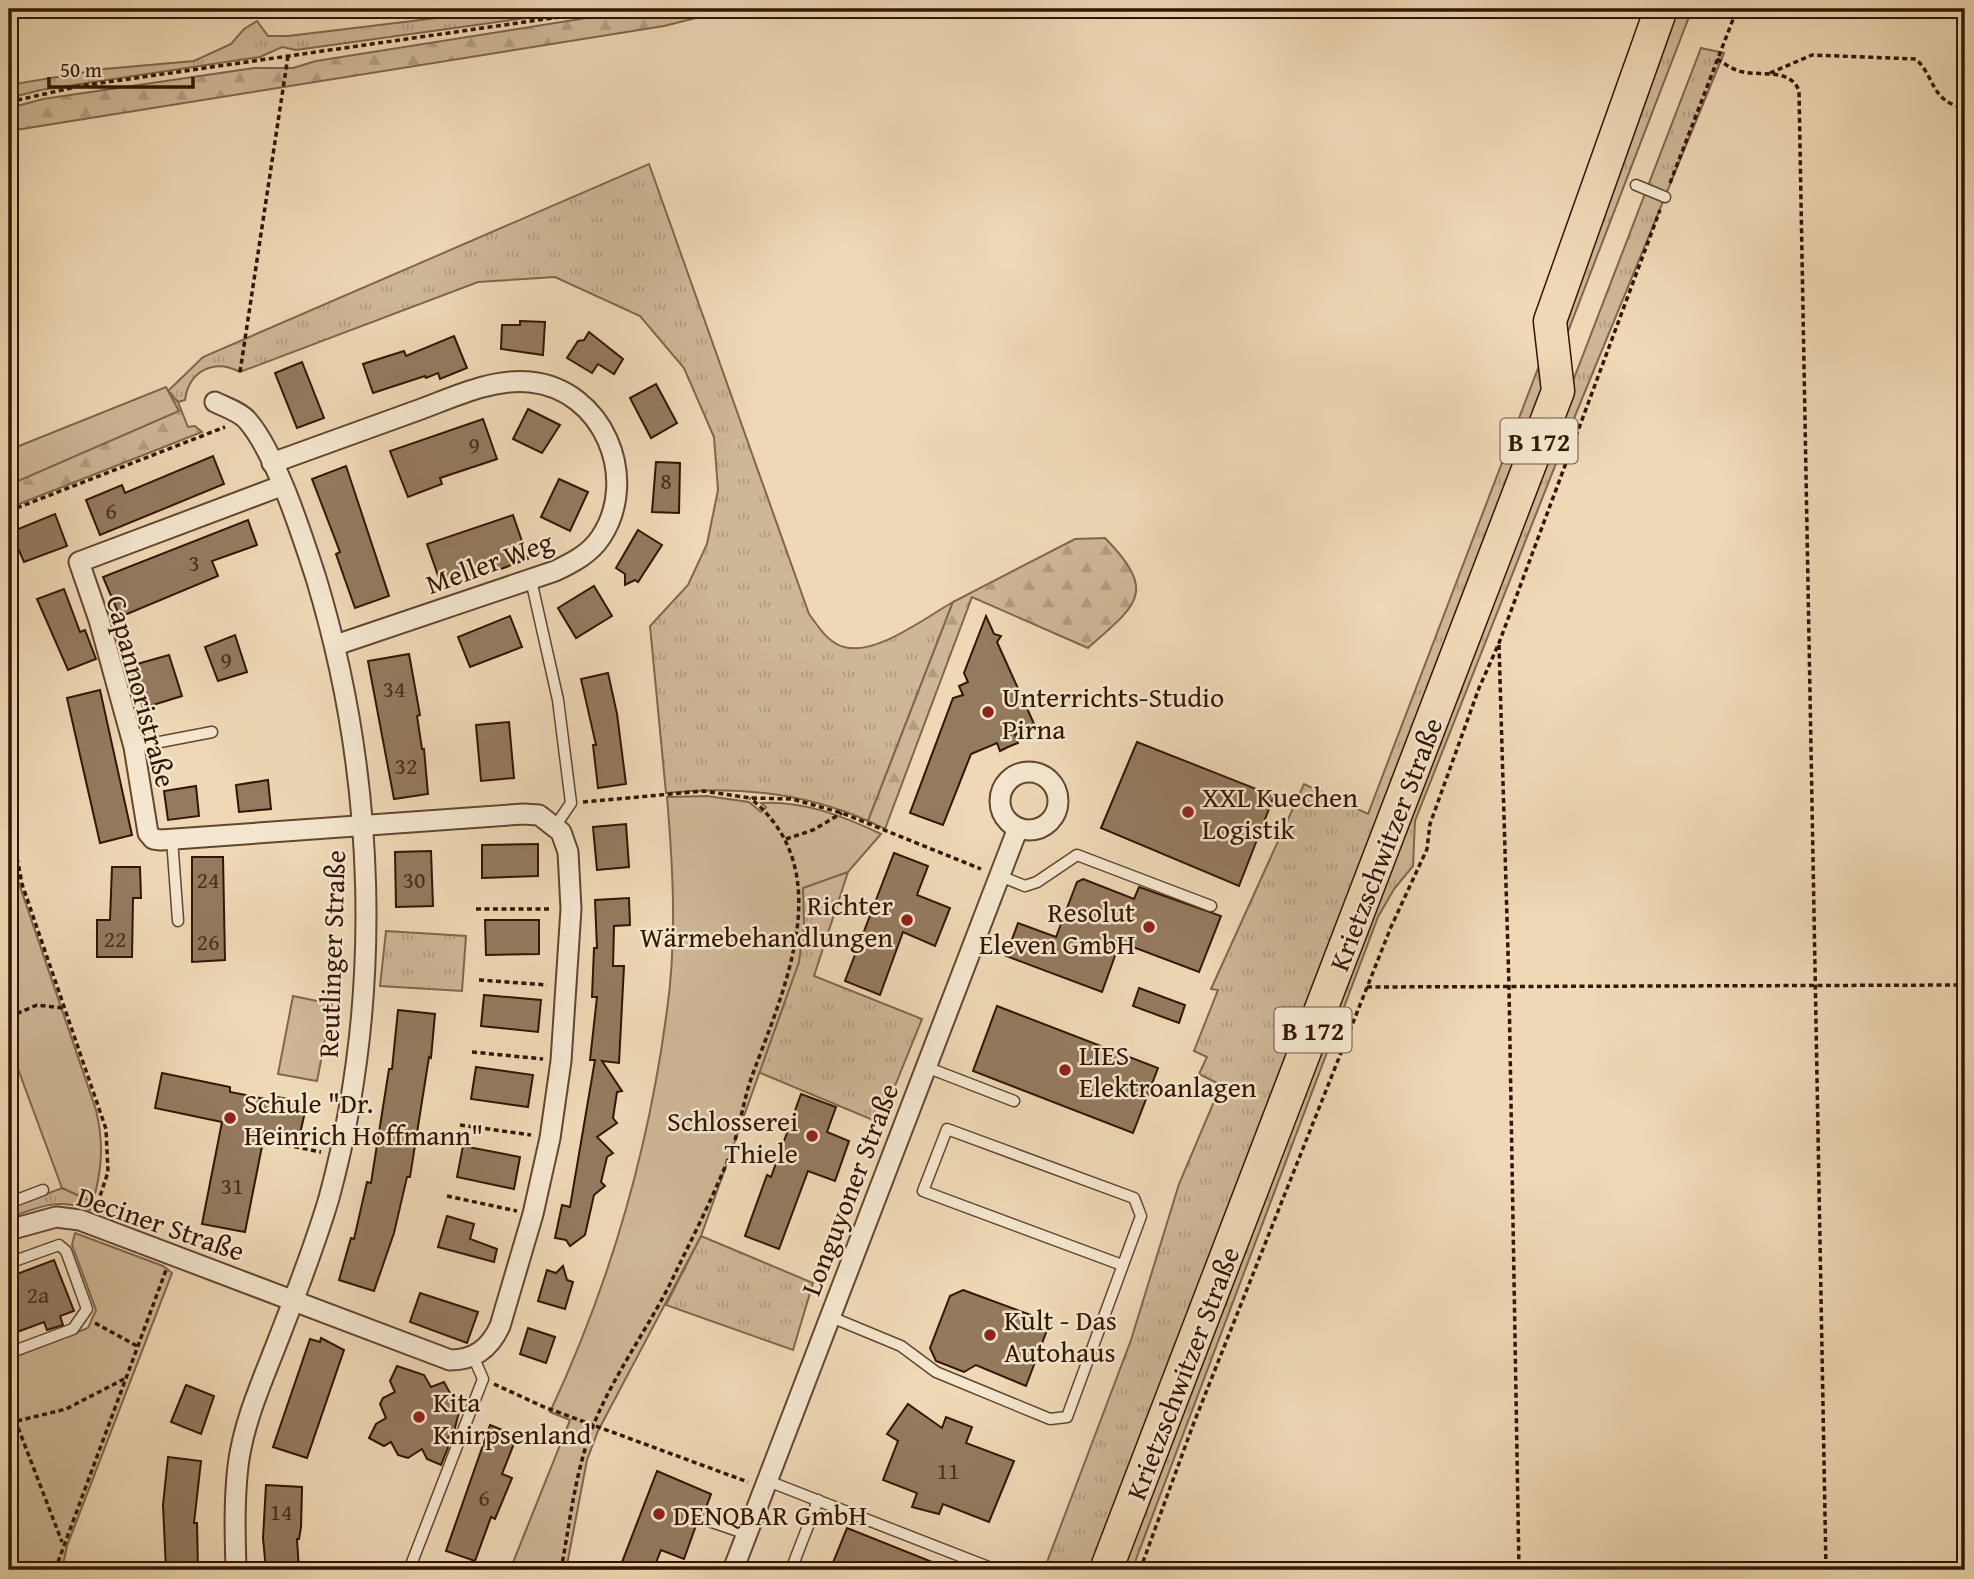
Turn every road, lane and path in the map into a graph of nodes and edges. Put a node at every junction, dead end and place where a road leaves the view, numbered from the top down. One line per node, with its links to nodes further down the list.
1 (615, 9): 4 (path)
2 (1661, 9): 85 (main road, Krietzschwitzer Straße / B 172)
3 (1737, 9): 5 (path)
4 (288, 56): 7 (path); 11 (path)
5 (1717, 59): 6 (path); 10 (path)
6 (1770, 73): 8 (path); 37 (path)
7 (9, 102)
8 (1965, 108)
9 (1636, 185): 10 (lane)
10 (1665, 197): 18 (path)
11 (240, 372)
12 (215, 401): 13 (street)
13 (246, 418): 14 (street, Reutlinger Straße); 16 (path)
14 (272, 463): 15 (street, Reutlinger Straße); 17 (street, Meller Weg)
15 (281, 486): 19 (street, Reutlinger Straße); 21 (street, Capannoristraße)
16 (9, 511)
17 (531, 580): 19 (street, Meller Weg); 23 (lane)
18 (1499, 643): 40 (path); 41 (path)
19 (336, 645): 27 (street, Reutlinger Straße)
20 (212, 732): 21 (lane)
21 (134, 747): 29 (street, Capannoristraße)
22 (750, 798): 23 (path); 24 (path); 30 (path)
23 (571, 803): 26 (lane)
24 (842, 813): 30 (path); 31 (path)
25 (9, 816): 42 (path)
26 (556, 825): 27 (street); 34 (street)
27 (363, 826): 29 (street); 51 (street, Reutlinger Straße)
28 (1018, 828): 31 (street, Longuyoner Straße)
29 (172, 839): 35 (lane)
30 (786, 839): 72 (path)
31 (1000, 876): 32 (lane); 46 (street, Longuyoner Straße)
32 (1211, 906)
33 (476, 909): 34 (path)
34 (571, 909): 39 (street)
35 (178, 920)
36 (480, 980): 39 (path)
37 (1816, 985): 38 (path); 41 (path); 88 (path)
38 (1965, 985)
39 (567, 987): 45 (street)
40 (1367, 987): 41 (path); 86 (path)
41 (1509, 987): 87 (path)
42 (63, 1008): 43 (path); 56 (path)
43 (9, 1017)
44 (471, 1052): 45 (path)
45 (561, 1061): 49 (street)
46 (926, 1067): 47 (lane); 63 (street, Longuyoner Straße)
47 (1014, 1101)
48 (460, 1125): 49 (path)
49 (550, 1138): 55 (street)
50 (261, 1140): 51 (path)
51 (339, 1156): 61 (street, Reutlinger Straße)
52 (43, 1190): 54 (lane)
53 (447, 1196): 55 (path)
54 (9, 1203)
55 (533, 1214): 66 (street)
56 (91, 1224): 57 (street, Deciner Straße); 58 (street, Deciner Straße)
57 (9, 1230)
58 (173, 1253): 61 (street, Deciner Straße); 64 (path)
59 (9, 1263): 62 (lane)
60 (1122, 1265): 60 (lane); 63 (lane)
61 (294, 1300): 66 (street, Deciner Straße); 79 (street, Reutlinger Straße)
62 (84, 1317): 64 (path); 65 (lane)
63 (831, 1317): 73 (street, Longuyoner Straße)
64 (138, 1346): 67 (path)
65 (9, 1353)
66 (473, 1356): 68 (lane)
67 (125, 1378): 70 (path); 77 (path)
68 (483, 1379): 72 (path); 80 (lane)
69 (9, 1404): 70 (path)
70 (16, 1422): 71 (path); 77 (path)
71 (9, 1423)
72 (594, 1424): 73 (path); 81 (path)
73 (766, 1485): 74 (lane); 76 (street, Longuyoner Straße)
74 (818, 1500): 83 (lane); 84 (lane)
75 (706, 1520): 76 (lane)
76 (747, 1534): 82 (street, Longuyoner Straße)
77 (63, 1544): 78 (path)
78 (55, 1570)
79 (236, 1570)
80 (410, 1570)
81 (561, 1570)
82 (733, 1570)
83 (791, 1570)
84 (996, 1570)
85 (1106, 1570)
86 (1140, 1570)
87 (1518, 1570)
88 (1826, 1570)

